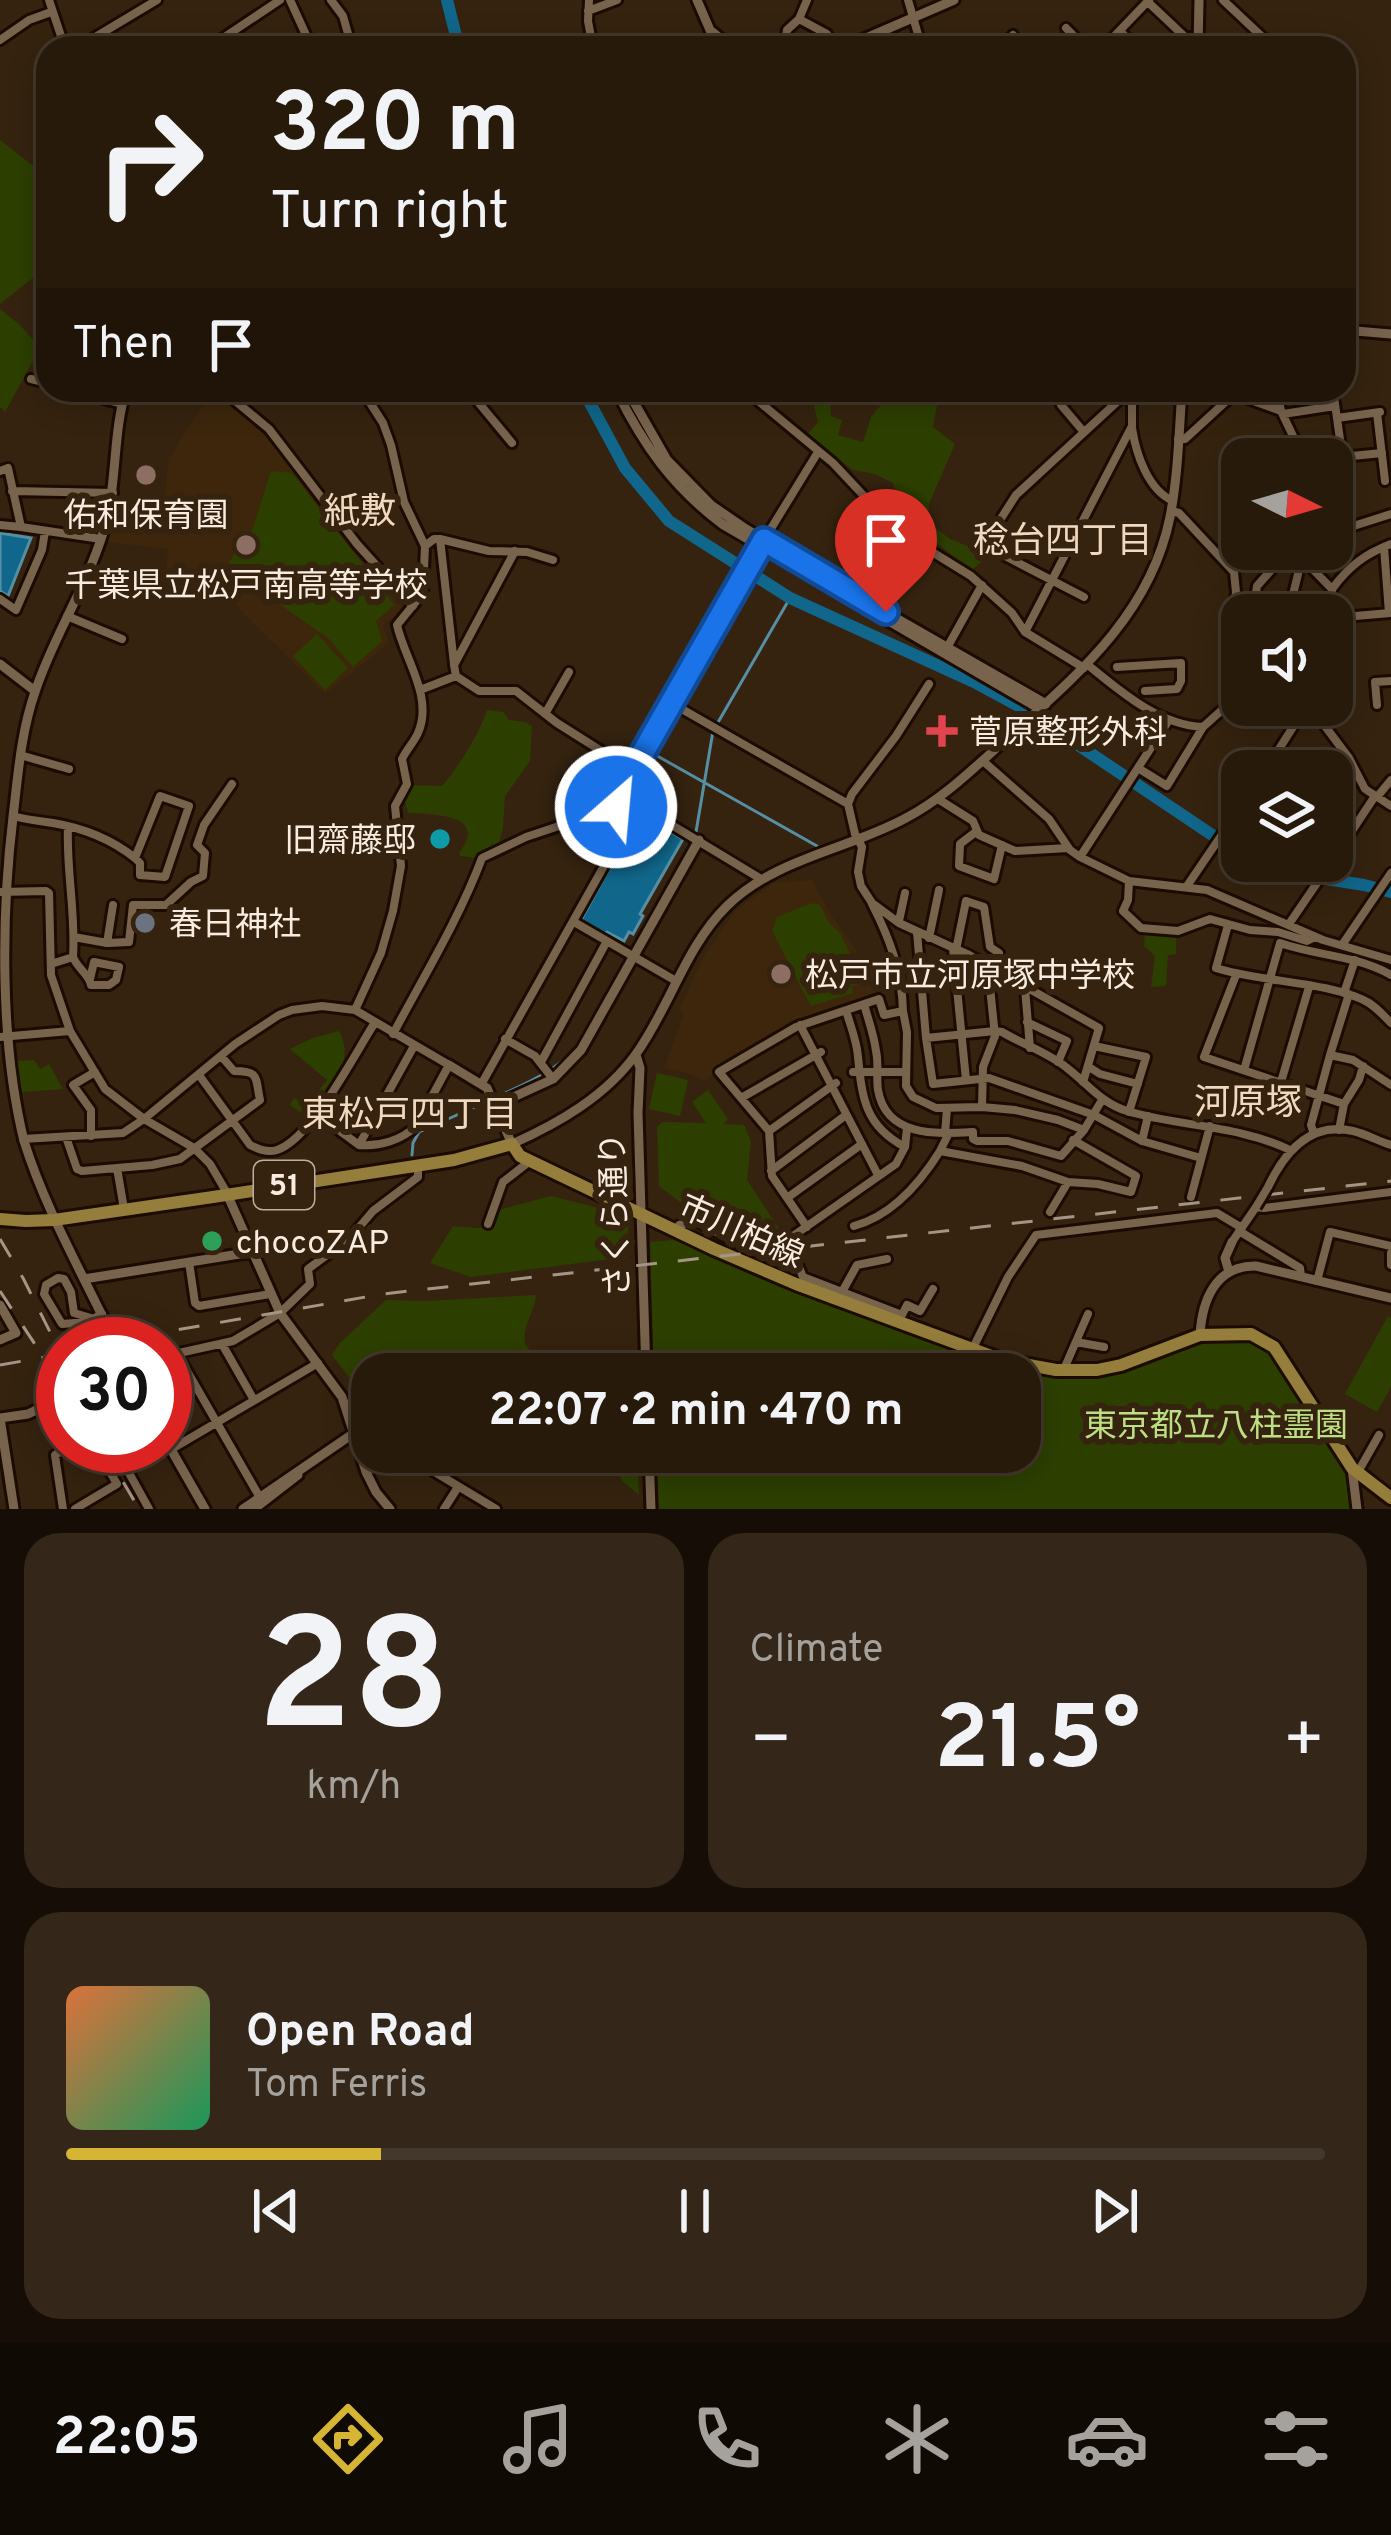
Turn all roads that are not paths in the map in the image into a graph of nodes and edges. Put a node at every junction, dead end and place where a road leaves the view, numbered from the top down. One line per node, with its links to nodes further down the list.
1 (49, 0): 17 (street)
2 (157, 0): 23 (street)
3 (280, 0): 24 (street)
4 (290, 0): 25 (street)
5 (331, 0): 26 (street)
6 (589, 0): 16 (street)
7 (617, 0): 16 (street)
8 (697, 0): 28 (street)
9 (807, 0): 19 (street)
10 (908, 0): 18 (street)
11 (954, 0): 15 (street)
12 (1199, 0): 37 (street)
13 (1223, 0): 38 (street)
14 (1148, 1): 21 (street); 36 (street)
15 (939, 4): 18 (street)
16 (588, 11): 27 (street)
17 (52, 12): 22 (street); 39 (street)
18 (914, 19): 31 (street); 32 (street)
19 (799, 20): 29 (street); 30 (street)
20 (1066, 28): 33 (street)
21 (1120, 31): 34 (street); 35 (street)
22 (61, 36)
23 (96, 36)
24 (226, 36)
25 (306, 36)
26 (349, 36)
27 (591, 36)
28 (717, 36)
29 (786, 36)
30 (826, 36)
31 (872, 36)
32 (919, 36)
33 (1074, 36)
34 (1115, 36)
35 (1125, 36)
36 (1184, 36)
37 (1198, 36)
38 (1261, 36)
39 (0, 40)
40 (1356, 331): 41 (street)
41 (1391, 334)
42 (32, 379): 43 (street)
43 (36, 380)
44 (115, 402): 60 (street)
45 (237, 402): 102 (street)
46 (369, 402): 87 (street)
47 (478, 402): 70 (street)
48 (622, 402): 88 (street)
49 (633, 402): 88 (street)
50 (760, 402): 61 (street)
51 (768, 402): 61 (street)
52 (1065, 402): 66 (street)
53 (1117, 402): 66 (street)
54 (1131, 402): 65 (street)
55 (1181, 402): 69 (street)
56 (1225, 402): 69 (street)
57 (1254, 402): 63 (street)
58 (1280, 402): 63 (street)
59 (1334, 402): 62 (street)
60 (122, 404): 77 (street)
61 (764, 406): 71 (street)
62 (1335, 406): 63 (street); 64 (street)
63 (1282, 413): 67 (street)
64 (1337, 418): 68 (street); 72 (street)
65 (1132, 426): 78 (street); 94 (street)
66 (1083, 431): 94 (street)
67 (1293, 438)
68 (1339, 438)
69 (1178, 439): 78 (street)
70 (512, 443)
71 (818, 452): 83 (street); 88 (street)
72 (1382, 453): 73 (street); 75 (street)
73 (1353, 460)
74 (0, 472): 76 (street)
75 (1384, 476)
76 (12, 491): 77 (street); 81 (street)
77 (112, 493): 85 (street)
78 (1172, 506): 91 (street); 110 (street)
79 (1391, 514): 82 (street)
80 (0, 525): 81 (street)
81 (22, 527): 84 (street)
82 (1353, 528)
83 (895, 529): 95 (street); 99 (street)
84 (45, 531): 85 (street); 101 (street)
85 (101, 539): 105 (street)
86 (440, 539): 87 (street); 90 (street); 112 (street)
87 (425, 546): 102 (street)
88 (761, 546): 99 (street); 119 (street); 121 (street)
89 (1388, 546): 96 (street); 103 (street)
90 (515, 551): 92 (street); 112 (street)
91 (1219, 555): 97 (street)
92 (553, 560)
93 (1314, 570): 96 (street)
94 (1053, 580): 100 (street); 106 (street)
95 (982, 585): 106 (street); 108 (street)
96 (1332, 589): 98 (street)
97 (1234, 594)
98 (1332, 594)
99 (856, 595): 108 (street)
100 (1084, 597)
101 (0, 599)
102 (412, 606): 116 (street)
103 (1390, 613): 104 (street)
104 (1353, 615)
105 (67, 616): 107 (street); 117 (street)
106 (1025, 632): 110 (street)
107 (122, 639)
108 (948, 646): 121 (street)
109 (0, 664): 117 (street)
110 (1086, 667): 121 (street); 124 (street)
111 (1117, 667): 118 (street)
112 (455, 670): 116 (street); 123 (street)
113 (569, 672): 123 (street)
114 (1391, 681): 120 (street)
115 (928, 684): 136 (street)
116 (420, 690): 190 (street)
117 (35, 691): 127 (street)
118 (1145, 691)
119 (673, 704): 130 (street); 136 (street)
120 (1377, 705)
121 (1042, 708): 128 (street)
122 (1221, 711): 126 (street)
123 (545, 714): 130 (street)
124 (1169, 720): 126 (street); 131 (street)
125 (1324, 726): 134 (street)
126 (1203, 728): 131 (street)
127 (20, 755): 129 (street); 141 (street)
128 (983, 761): 135 (street); 149 (street)
129 (69, 769)
130 (633, 771): 138 (street)
131 (1133, 776): 150 (street)
132 (1391, 780): 134 (street)
133 (232, 784): 161 (street)
134 (1376, 797): 137 (street); 143 (street)
135 (938, 799): 144 (street); 147 (street)
136 (848, 804): 147 (street)
137 (1391, 806)
138 (616, 807): 139 (street); 199 (street)
139 (636, 809): 146 (street); 162 (street)
140 (0, 812): 141 (street)
141 (14, 812): 142 (street); 158 (street)
142 (68, 827): 151 (street); 168 (street)
143 (1353, 829)
144 (976, 830): 148 (street); 148 (street)
145 (1221, 836): 156 (street)
146 (695, 838): 153 (street); 174 (street)
147 (859, 839): 153 (street); 160 (street)
148 (1002, 844): 149 (street)
149 (1069, 848): 150 (street)
150 (1080, 857): 154 (street)
151 (136, 858): 151 (street)
152 (1391, 873): 172 (street)
153 (761, 879): 185 (street)
154 (1129, 880): 156 (street); 165 (street)
155 (1318, 882): 164 (street)
156 (1187, 886): 164 (street)
157 (939, 890): 169 (street)
158 (2, 892): 178 (street); 179 (street)
159 (904, 893): 163 (street)
160 (872, 903): 163 (street); 192 (street)
161 (131, 909): 171 (street); 171 (street)
162 (573, 921): 170 (street); 203 (street)
163 (899, 922): 166 (street)
164 (1289, 924): 167 (street)
165 (1228, 925): 167 (street); 181 (street)
166 (917, 932): 169 (street); 202 (street)
167 (1316, 937): 172 (street)
168 (74, 938): 171 (street); 175 (street)
169 (929, 938): 173 (street)
170 (608, 941): 174 (street); 217 (street)
171 (107, 943)
172 (1342, 945): 177 (street)
173 (954, 949): 180 (street); 180 (street); 200 (street)
174 (630, 955): 185 (street); 217 (street)
175 (73, 957): 179 (street); 183 (street)
176 (1355, 960): 182 (street); 184 (street); 188 (street)
177 (1391, 960)
178 (2, 962): 201 (street)
179 (51, 964): 198 (street)
180 (990, 967): 187 (street); 197 (street)
181 (1236, 975): 184 (street); 216 (street)
182 (1391, 976)
183 (90, 979)
184 (1270, 980): 186 (street); 216 (street)
185 (676, 981): 207 (street)
186 (1310, 987): 188 (street); 226 (street)
187 (1025, 988): 193 (street); 205 (street)
188 (1347, 993): 194 (street); 209 (street)
189 (864, 1004): 191 (street); 192 (street); 215 (street)
190 (355, 1010): 195 (street); 210 (street)
191 (846, 1010): 196 (street); 218 (street)
192 (903, 1011): 220 (street)
193 (1028, 1022): 206 (street); 211 (street)
194 (1391, 1023)
195 (374, 1024): 199 (street); 238 (street)
196 (800, 1025): 208 (street); 231 (street)
197 (995, 1030): 200 (street); 206 (street); 222 (street)
198 (70, 1031): 201 (street); 219 (street)
199 (393, 1034): 204 (street)
200 (961, 1034): 202 (street); 224 (street)
201 (2, 1037): 253 (street)
202 (926, 1038): 224 (street)
203 (505, 1039): 217 (street); 227 (street)
204 (415, 1046): 212 (street); 258 (street)
205 (1094, 1046): 213 (street); 228 (street)
206 (1030, 1048): 211 (street)
207 (636, 1054): 256 (street); 280 (street, さくら通り)
208 (818, 1054): 229 (street); 231 (street)
209 (1330, 1055): 214 (street); 230 (street)
210 (221, 1056): 221 (street); 243 (street)
211 (1058, 1062): 225 (street)
212 (449, 1065): 227 (street); 258 (street)
213 (1088, 1066): 225 (street); 228 (street)
214 (1364, 1066): 223 (street); 234 (street)
215 (878, 1070): 218 (street); 220 (street); 245 (street)
216 (1244, 1070): 226 (street)
217 (548, 1071): 233 (street)
218 (855, 1071): 260 (street)
219 (95, 1072): 242 (street); 251 (street)
220 (904, 1072): 236 (street)
221 (199, 1075): 242 (street); 243 (street)
222 (983, 1078): 224 (street); 235 (street); 240 (street)
223 (1389, 1079)
224 (966, 1080)
225 (1083, 1082): 232 (street)
226 (1281, 1082): 230 (street)
227 (482, 1083): 233 (street)
228 (1138, 1084): 237 (street)
229 (834, 1085): 239 (street); 248 (street)
230 (1319, 1095): 234 (street); 250 (street)
231 (741, 1097): 248 (street)
232 (1102, 1100): 237 (street); 240 (street)
233 (494, 1101): 256 (street)
234 (1344, 1104): 247 (street)
235 (982, 1107): 236 (street); 246 (street)
236 (947, 1109): 249 (street)
237 (1129, 1112): 241 (street)
238 (317, 1114): 243 (street); 258 (street)
239 (847, 1114): 257 (street); 269 (street)
240 (1094, 1115): 246 (street); 255 (street)
241 (1148, 1116): 244 (street); 255 (street)
242 (144, 1119): 251 (street); 261 (street)
243 (232, 1122): 261 (street)
244 (1210, 1126): 262 (street); 265 (street)
245 (907, 1128): 249 (street); 260 (street)
246 (1084, 1130): 254 (street)
247 (1339, 1130): 250 (street); 259 (street)
248 (769, 1131): 269 (street)
249 (947, 1133): 263 (street); 264 (street)
250 (1314, 1134): 262 (street)
251 (92, 1136): 252 (street)
252 (66, 1137): 253 (street); 268 (street)
253 (23, 1139): 282 (street)
254 (1073, 1140): 264 (street); 272 (street)
255 (1142, 1141): 265 (street)
256 (512, 1144): 266 (main road, 市川柏線); 267 (main road, 51)
257 (862, 1144): 270 (street); 276 (street)
258 (359, 1145)
259 (1391, 1145)
260 (904, 1147): 270 (street)
261 (194, 1148): 268 (street); 274 (street)
262 (1290, 1150): 277 (street, bridge)
263 (940, 1151): 271 (street); 284 (street)
264 (1060, 1156): 271 (street)
265 (1201, 1158): 275 (street)
266 (531, 1160): 280 (main road, 市川柏線); 283 (street)
267 (418, 1165): 274 (main road, 51); 289 (street)
268 (117, 1168): 278 (street)
269 (771, 1171): 276 (street)
270 (878, 1174): 285 (street)
271 (1054, 1176): 272 (street)
272 (1068, 1182): 279 (street)
273 (1391, 1192): 277 (street)
274 (227, 1194): 278 (main road, 51); 291 (street)
275 (1191, 1197)
276 (787, 1198): 285 (street)
277 (1256, 1207): 286 (street)
278 (124, 1209): 282 (main road, 51)
279 (1050, 1212)
280 (640, 1214): 287 (main road, 市川柏線); 318 (street, さくら通り)
281 (0, 1219): 282 (main road, 51)
282 (55, 1220): 298 (street)
283 (488, 1224)
284 (854, 1226)
285 (807, 1227): 287 (street)
286 (1240, 1229): 288 (street); 297 (street); 317 (street)
287 (676, 1231): 311 (main road, 市川柏線)
288 (1232, 1242): 296 (street)
289 (336, 1249): 291 (street); 306 (street)
290 (1391, 1250): 295 (street); 299 (street)
291 (252, 1252): 294 (street); 302 (street)
292 (887, 1259): 301 (street)
293 (796, 1260): 301 (street)
294 (189, 1262): 298 (street); 302 (street)
295 (1391, 1265)
296 (1228, 1272): 297 (street); 303 (street); 312 (street)
297 (1301, 1277): 299 (street)
298 (84, 1279): 308 (street)
299 (1318, 1281): 303 (street)
300 (933, 1288): 311 (street)
301 (842, 1292): 311 (street)
302 (270, 1294): 306 (street)
303 (1391, 1300)
304 (0, 1305): 313 (street)
305 (74, 1312): 308 (street); 309 (street); 310 (street)
306 (280, 1313): 315 (street); 319 (street)
307 (1088, 1314): 314 (street)
308 (96, 1316)
309 (56, 1317)
310 (73, 1317)
311 (902, 1319): 317 (main road, 市川柏線)
312 (1200, 1335): 320 (main road, 市川柏線); 330 (main road, 市川柏線)
313 (0, 1340)
314 (1076, 1342): 316 (street); 320 (street)
315 (222, 1344): 321 (street); 324 (street)
316 (1104, 1347)
317 (972, 1348): 320 (main road, 市川柏線)
318 (645, 1353)
319 (318, 1363): 321 (street); 325 (street)
320 (1064, 1371)
321 (254, 1401): 324 (street)
322 (36, 1411): 323 (street)
323 (0, 1418): 342 (street)
324 (217, 1423): 326 (street); 339 (street)
325 (351, 1424)
326 (192, 1434)
327 (351, 1435): 329 (street)
328 (1379, 1435): 330 (street)
329 (316, 1460): 339 (street); 348 (street)
330 (1354, 1470): 340 (main road, 市川柏線); 352 (street)
331 (59, 1473): 343 (street)
332 (110, 1473): 344 (street)
333 (129, 1473): 345 (street)
334 (184, 1473): 346 (street)
335 (367, 1473): 341 (street)
336 (436, 1473): 338 (street)
337 (649, 1473): 351 (street)
338 (458, 1487): 349 (street); 350 (street)
339 (259, 1496): 347 (street)
340 (1391, 1498)
341 (385, 1507)
342 (14, 1509)
343 (64, 1509)
344 (75, 1509)
345 (149, 1509)
346 (205, 1509)
347 (243, 1509)
348 (254, 1509)
349 (444, 1509)
350 (496, 1509)
351 (650, 1509)
352 (1357, 1509)

